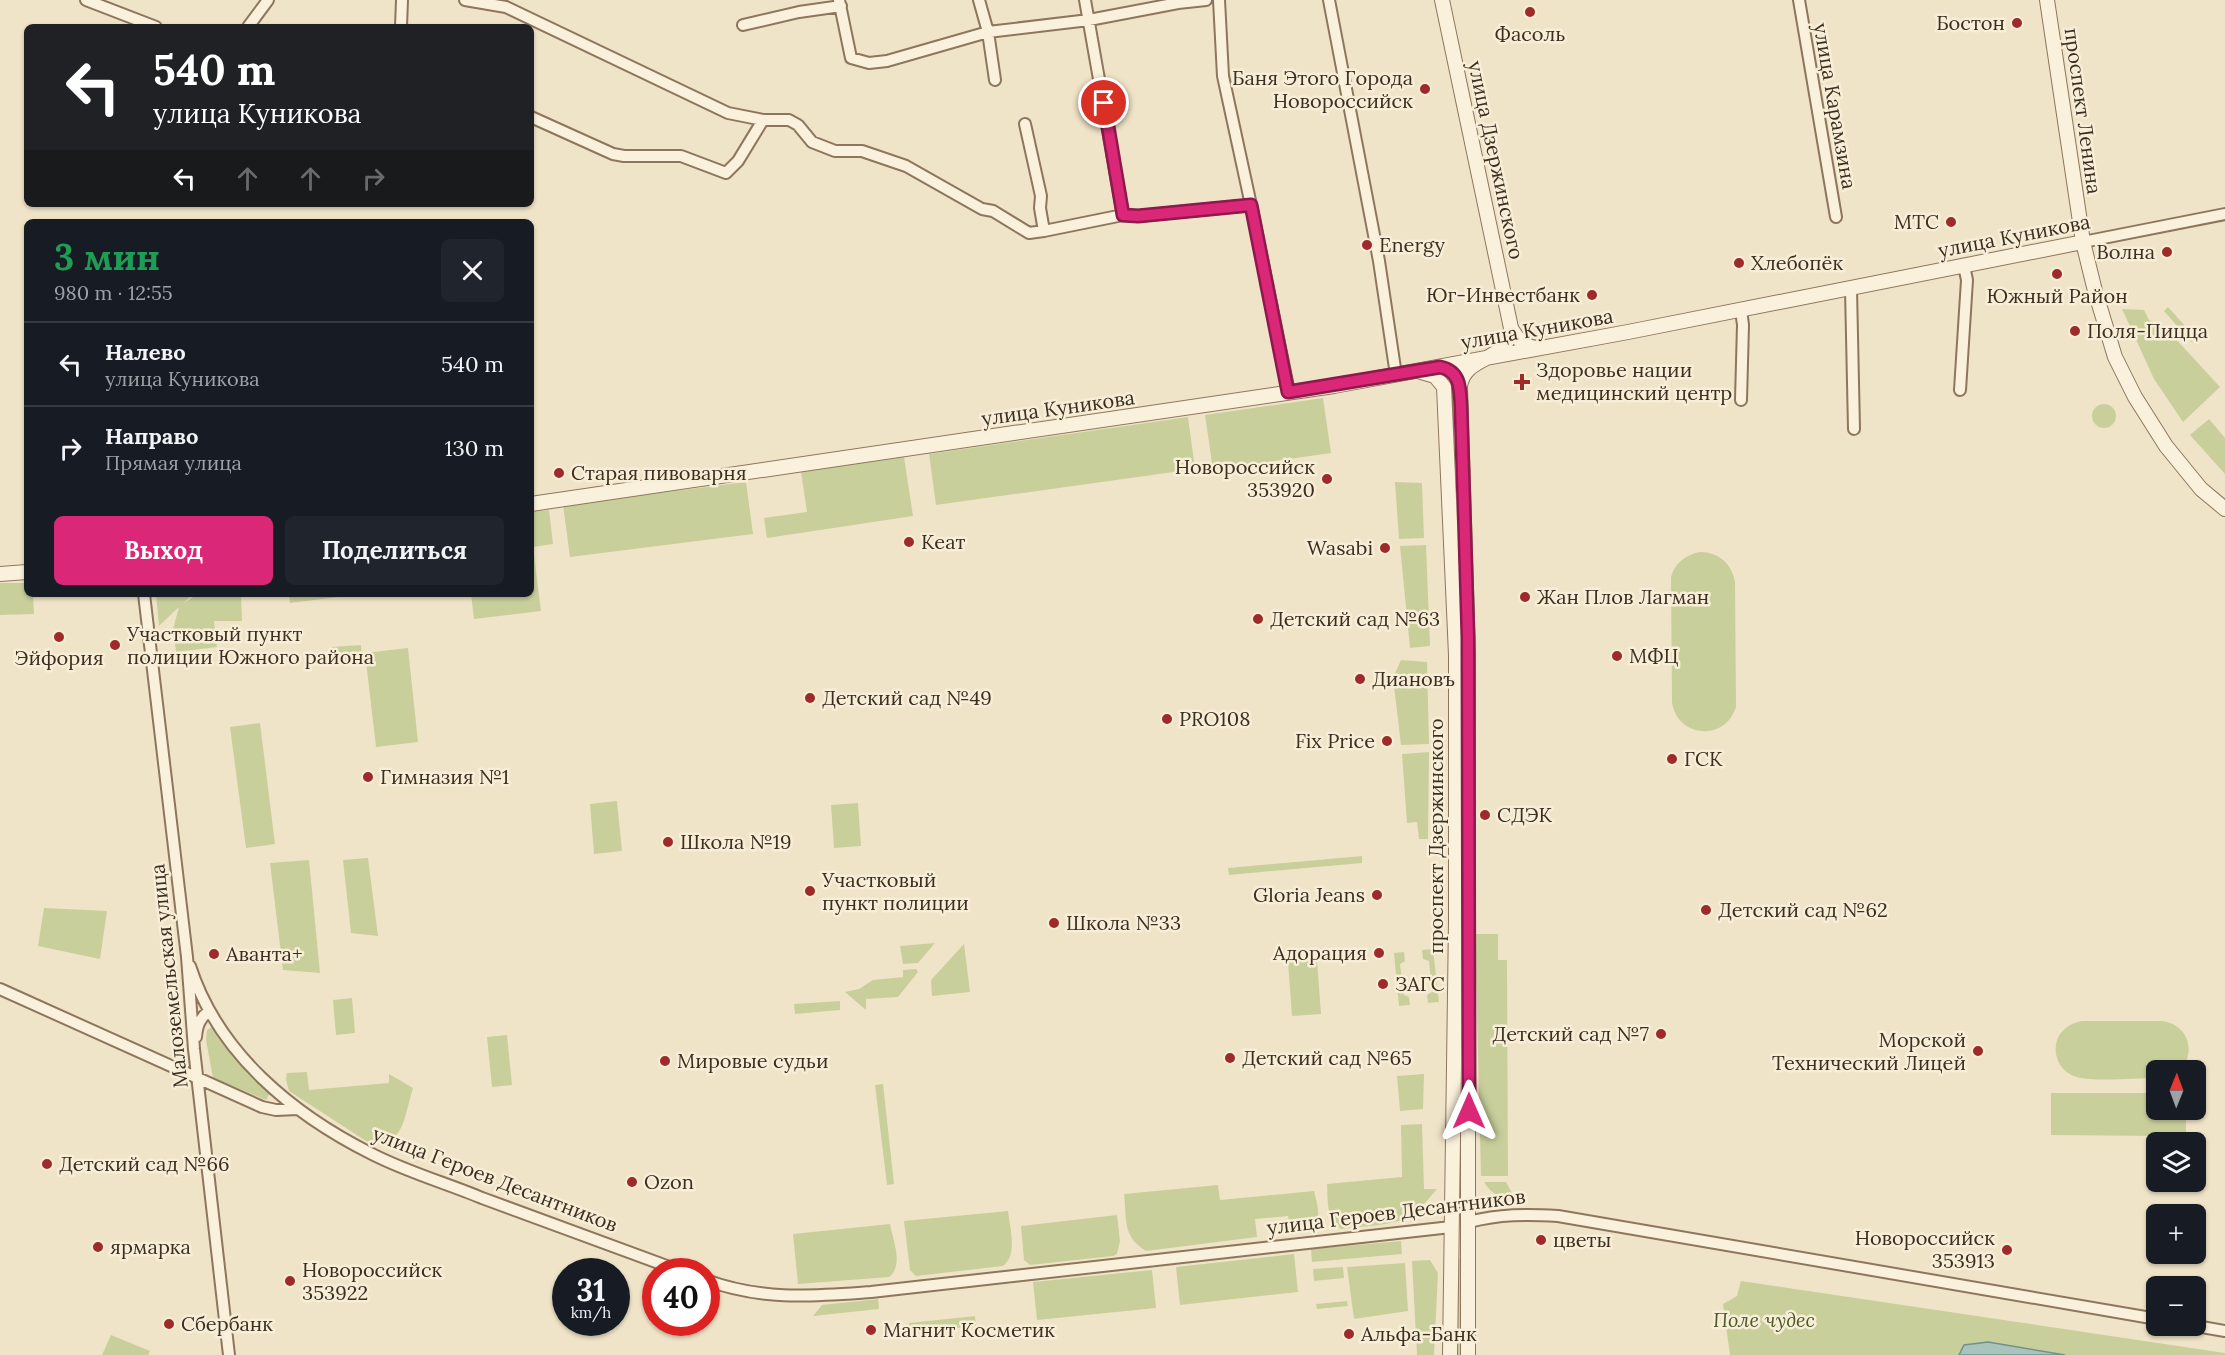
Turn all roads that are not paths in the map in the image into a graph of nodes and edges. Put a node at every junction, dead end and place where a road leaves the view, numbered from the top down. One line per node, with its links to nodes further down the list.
1 (86, 0): 17 (street)
2 (268, 0): 18 (street)
3 (402, 0): 19 (street)
4 (465, 0): 13 (street)
5 (979, 0): 21 (street)
6 (1085, 0): 16 (street)
7 (1206, 0): 14 (street)
8 (1219, 0): 26 (street)
9 (1329, 0): 40 (street)
10 (1442, 0): 35 (street, улица Дзержинского)
11 (1799, 0): 29 (street, улица Карамзина)
12 (2047, 0): 31 (street, проспект Ленина)
13 (479, 1): 24 (street)
14 (1178, 2): 16 (street)
15 (840, 3): 20 (street); 21 (street)
16 (1089, 20): 21 (street); 28 (street)
17 (152, 24)
18 (250, 24)
19 (401, 24)
20 (743, 25)
21 (988, 32): 22 (street)
22 (995, 80)
23 (534, 118): 24 (street)
24 (763, 120): 30 (street)
25 (1025, 124): 30 (street)
26 (1251, 205): 28 (street); 44 (street)
27 (2225, 214): 31 (street, улица Куникова)
28 (1123, 215): 30 (street)
29 (1836, 217)
30 (1044, 231)
31 (2083, 242): 32 (street, улица Куникова); 48 (street, проспект Ленина)
32 (1964, 266): 33 (street, улица Куникова); 43 (street)
33 (1851, 289): 34 (street, улица Куникова); 46 (street)
34 (1741, 310): 36 (street, улица Куникова); 45 (street)
35 (1511, 328): 36 (street); 37 (street)
36 (1539, 348): 37 (street, улица Куникова)
37 (1485, 358): 38 (street, улица Куникова); 41 (street)
38 (1450, 366): 39 (street, улица Куникова); 41 (street); 42 (street)
39 (1416, 371): 40 (street, улица Куникова); 42 (street)
40 (1396, 375): 44 (street, улица Куникова)
41 (1460, 386): 52 (street, проспект Дзержинского)
42 (1444, 387): 52 (street, проспект Дзержинского)
43 (1960, 390)
44 (1288, 392): 47 (street, улица Куникова)
45 (1741, 400)
46 (1854, 429)
47 (534, 504)
48 (2225, 509)
49 (24, 572): 50 (street)
50 (0, 574)
51 (144, 597): 53 (street, Малоземельская улица)
52 (1462, 655): 59 (street, проспект Дзержинского); 60 (street, проспект Дзержинского)
53 (187, 957): 55 (street); 56 (street, Малоземельская улица)
54 (0, 989): 57 (street, улица Героев Десантников)
55 (209, 1011): 56 (street); 58 (street)
56 (194, 1049): 57 (street, Малоземельская улица)
57 (198, 1078): 58 (street, улица Героев Десантников); 66 (street, Малоземельская улица)
58 (297, 1109): 61 (street, улица Героев Десантников)
59 (1469, 1222): 60 (street, улица Героев Десантников); 63 (street, улица Героев Десантников); 68 (street, проспект Дзержинского)
60 (1451, 1227): 62 (street, улица Героев Десантников); 67 (street, проспект Дзержинского)
61 (645, 1258)
62 (720, 1285)
63 (2146, 1317)
64 (2206, 1328): 65 (street)
65 (2225, 1331)
66 (229, 1355)
67 (1450, 1355)
68 (1468, 1355)

